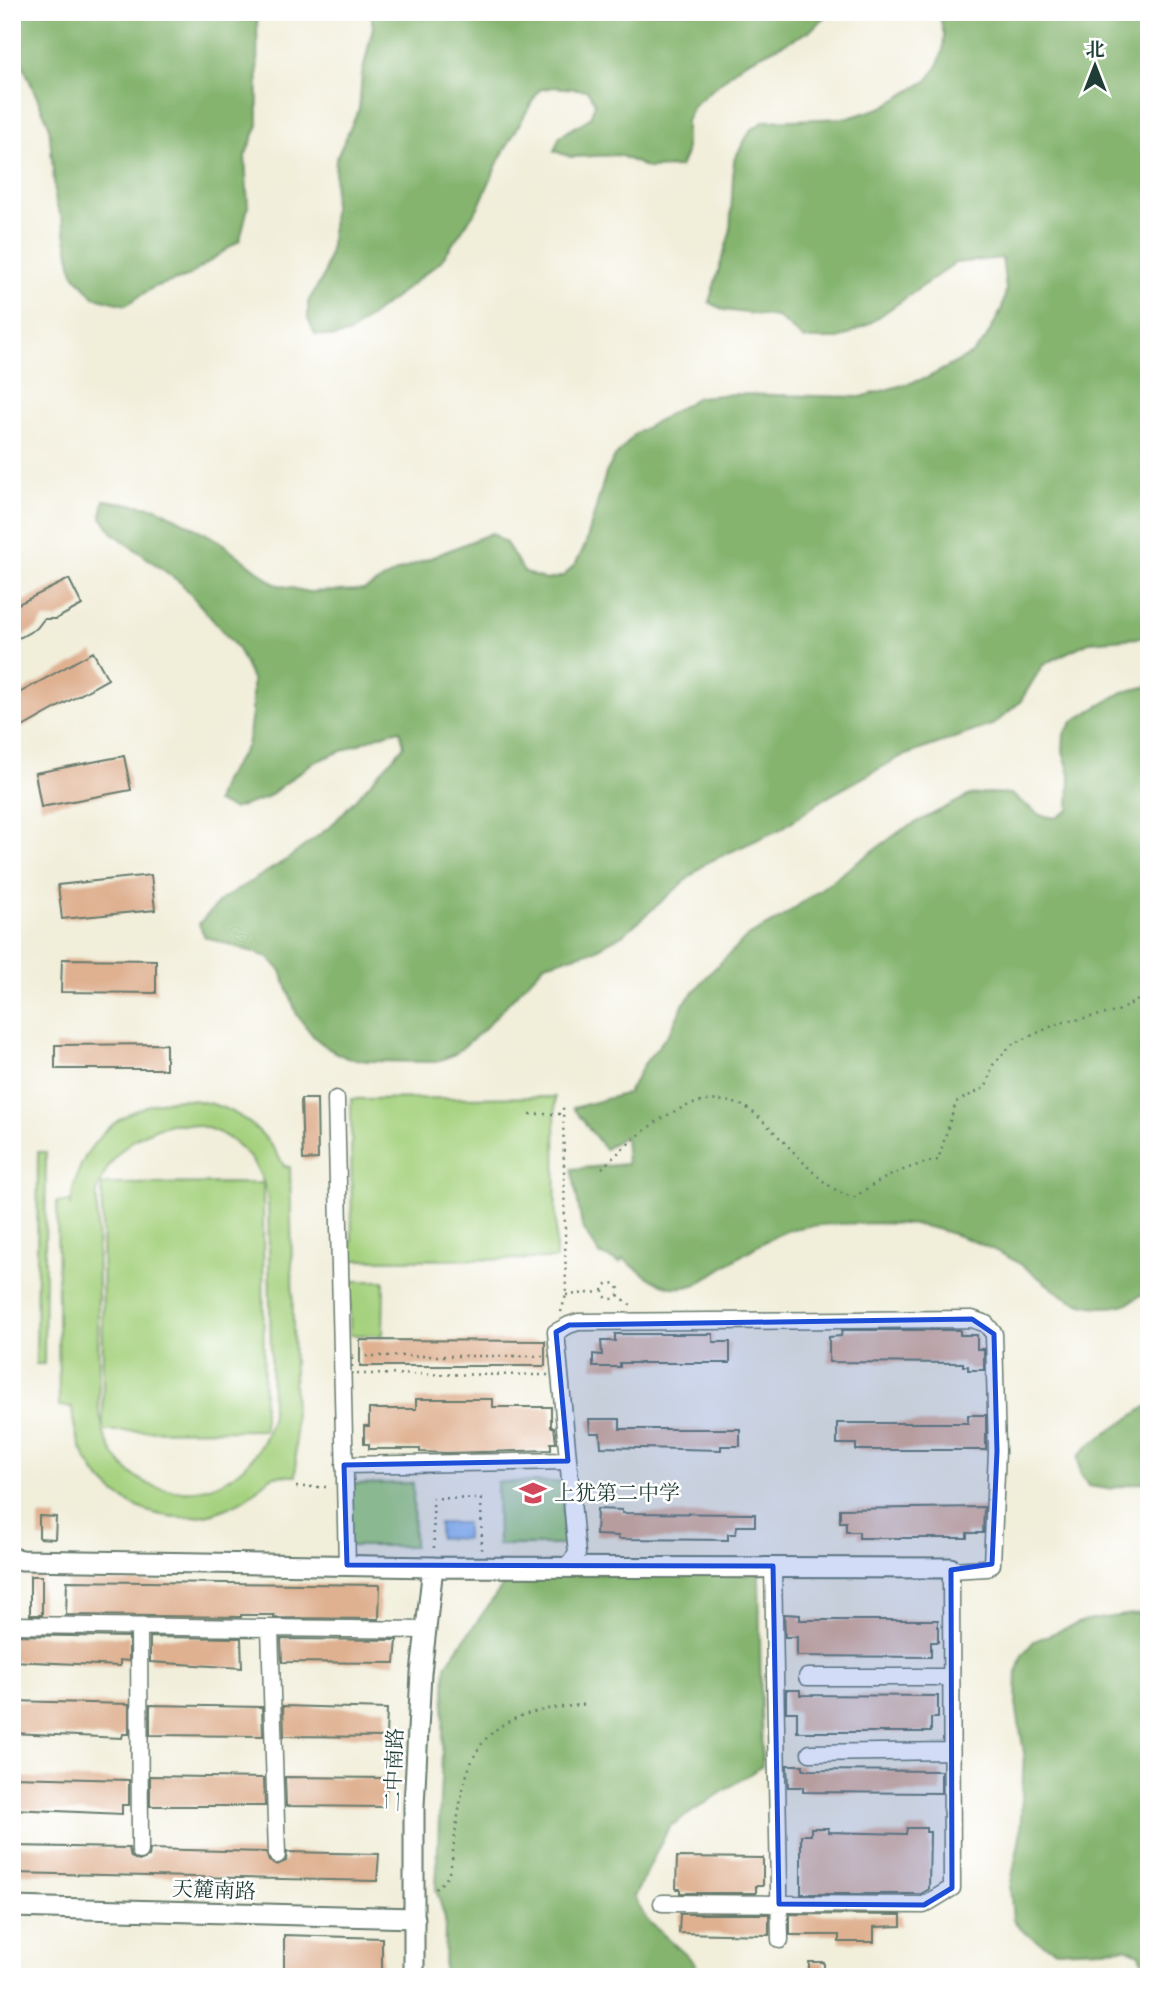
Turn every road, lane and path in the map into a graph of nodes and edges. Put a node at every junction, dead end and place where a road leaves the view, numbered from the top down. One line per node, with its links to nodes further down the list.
1 (1149, 994): 6 (path)
2 (336, 1099): 14 (street)
3 (563, 1105): 5 (path)
4 (530, 1114): 5 (path)
5 (563, 1114): 8 (path)
6 (602, 1168)
7 (602, 1292): 8 (path); 9 (path); 9 (path)
8 (566, 1295): 11 (path)
9 (618, 1295): 10 (path)
10 (643, 1306)
11 (556, 1332): 13 (street); 23 (street)
12 (352, 1356): 12 (path)
13 (568, 1461): 14 (street); 22 (street)
14 (344, 1465): 20 (street)
15 (342, 1486): 16 (path)
16 (296, 1487)
17 (482, 1552): 19 (path)
18 (12, 1558): 20 (street)
19 (433, 1559): 20 (street); 22 (street); 27 (street, 二中南路)
20 (347, 1564)
21 (773, 1566): 22 (street); 23 (street); 37 (street)
22 (567, 1567)
23 (951, 1570): 28 (street)
24 (12, 1625): 25 (street)
25 (138, 1626): 26 (street); 33 (street)
26 (270, 1628): 27 (street); 34 (street)
27 (426, 1630): 39 (street, 二中南路)
28 (951, 1676): 29 (street); 31 (street)
29 (807, 1677)
30 (586, 1704): 35 (path)
31 (951, 1751): 32 (street); 37 (street)
32 (810, 1753)
33 (140, 1851)
34 (277, 1855)
35 (436, 1889)
36 (662, 1902): 37 (street)
37 (779, 1903): 40 (street)
38 (12, 1907): 39 (street, 天麓南路)
39 (415, 1918): 41 (street, 二中南路)
40 (780, 1940)
41 (414, 1977)

